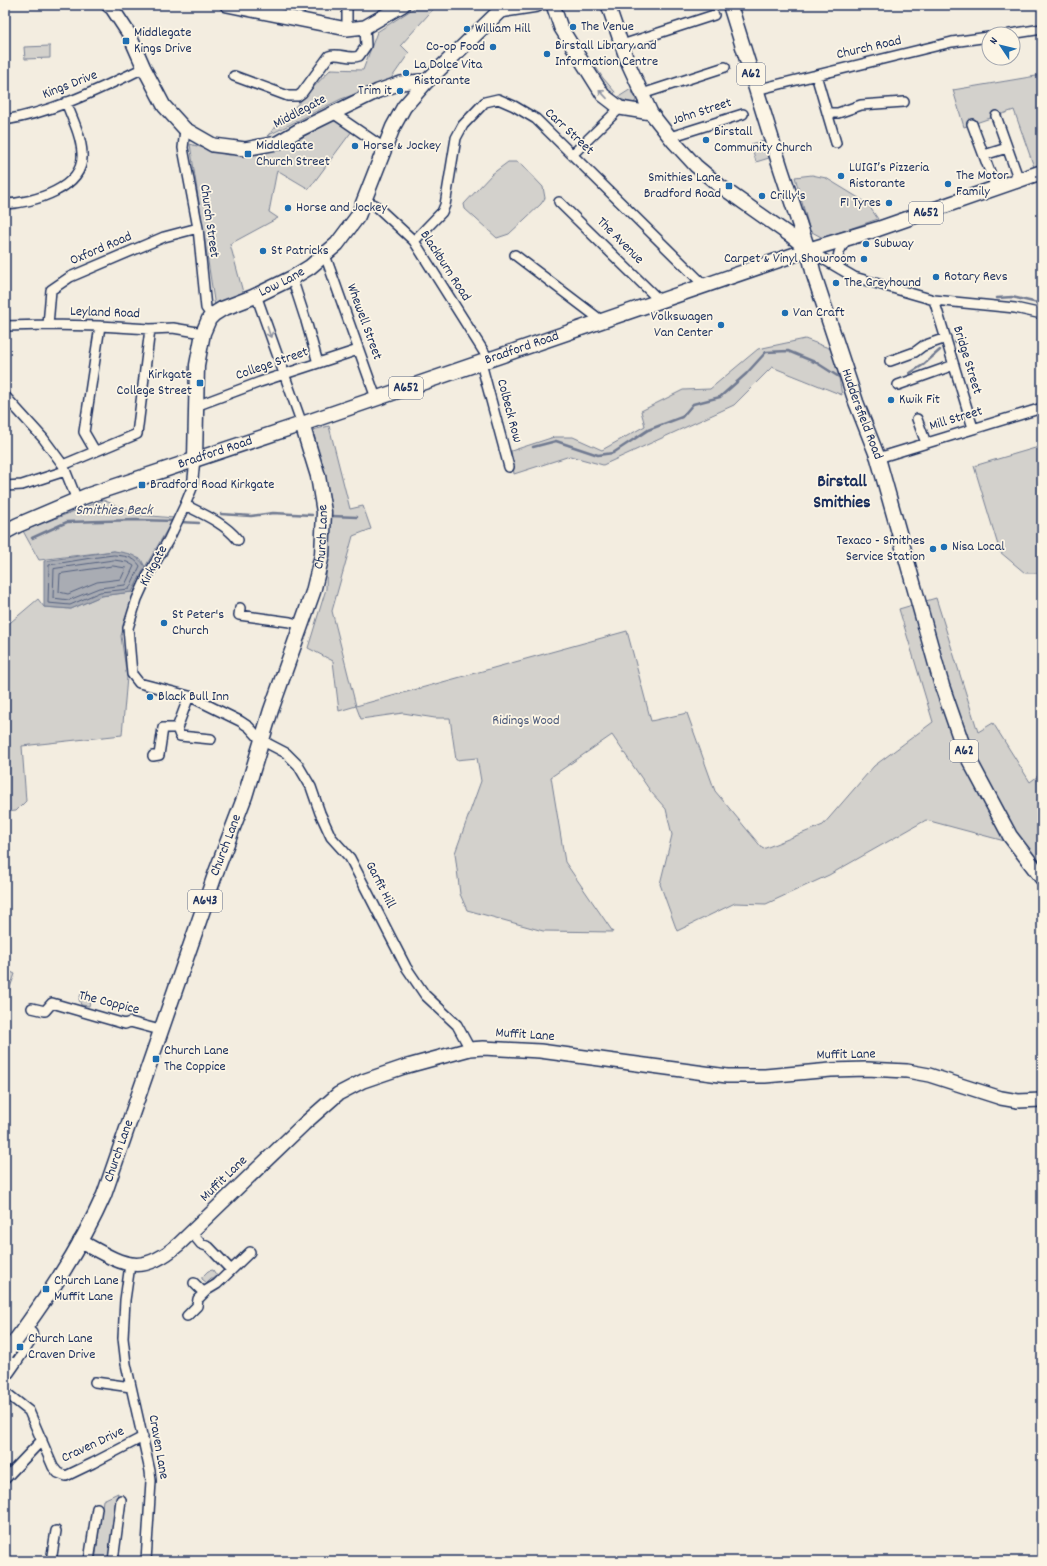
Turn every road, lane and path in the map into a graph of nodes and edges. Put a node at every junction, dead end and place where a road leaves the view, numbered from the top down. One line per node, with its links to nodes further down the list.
1 (228, 5): 9 (main road)
2 (347, 5): 14 (street)
3 (403, 5): 13 (main road)
4 (553, 5): 12 (main road)
5 (608, 5): 18 (main road)
6 (730, 5): 24 (main road, Huddersfield Road / A62)
7 (113, 6): 20 (main road, Middlegate)
8 (532, 6): 10 (main road); 12 (main road)
9 (254, 7): 14 (main road)
10 (503, 8): 23 (main road, Low Lane)
11 (714, 15): 18 (street)
12 (559, 24): 28 (main road, one-way to 12)
13 (365, 27): 14 (main road); 22 (street)
14 (347, 29)
15 (1042, 29): 16 (street)
16 (1021, 32)
17 (981, 38): 21 (street, Church Road)
18 (622, 45): 25 (main road)
19 (724, 67): 25 (street)
20 (144, 68): 26 (street, Kings Drive); 36 (main road, Middlegate)
21 (816, 75): 24 (street, Church Road); 31 (street)
22 (234, 76)
23 (425, 83): 29 (main road, Middlegate); 39 (main road, Low Lane)
24 (756, 90): 52 (main road, Huddersfield Road / A62)
25 (642, 94): 30 (main road)
26 (66, 102): 34 (street, Kings Drive); 48 (street)
27 (904, 102): 31 (street)
28 (620, 108): 30 (main road); 41 (street)
29 (333, 113): 36 (main road, Middlegate); 39 (street)
30 (651, 113): 37 (main road)
31 (827, 113): 38 (street)
32 (743, 114): 37 (street, John Street)
33 (996, 116): 40 (street)
34 (5, 120)
35 (972, 124): 42 (street)
36 (185, 129): 49 (street, Church Street)
37 (670, 137): 52 (main road)
38 (836, 143)
39 (384, 148): 46 (main road, Low Lane)
40 (1007, 148): 42 (street); 44 (street)
41 (573, 154): 51 (street, Carr Street); 57 (street, Carr Street)
42 (984, 155): 45 (street)
43 (1042, 172): 44 (main road, Bradford Road / A652)
44 (1017, 181): 45 (main road, Bradford Road / A652)
45 (996, 188): 50 (main road, Bradford Road / A652)
46 (364, 200): 51 (street, Blackburn Road); 54 (main road, Low Lane)
47 (559, 202): 60 (street, The Avenue)
48 (5, 204)
49 (198, 228): 62 (street, Church Street); 64 (street, Oxford Road)
50 (847, 238): 52 (main road, Bradford Road / A652); 55 (street)
51 (414, 241): 71 (street, Blackburn Road)
52 (808, 250): 55 (street); 57 (main road, Bradford Road / A652); 86 (main road, Huddersfield Road / A62)
53 (515, 255): 63 (street)
54 (325, 256): 56 (main road, Low Lane); 70 (street, Whewell Street)
55 (840, 269): 59 (street)
56 (292, 278): 58 (main road, Low Lane); 73 (street)
57 (705, 286): 60 (main road, Bradford Road / A652)
58 (256, 295): 62 (main road, Low Lane); 75 (street, one-way to 75)
59 (934, 300): 61 (street); 69 (street, Bridge Street)
60 (660, 301): 63 (main road, Bradford Road / A652)
61 (1042, 314)
62 (212, 316): 68 (main road, Kirkgate)
63 (602, 321): 71 (main road, Bradford Road / A652)
64 (48, 325): 65 (street, Leyland Road); 66 (street, Leyland Road)
65 (5, 326)
66 (100, 326): 67 (street, Leyland Road); 85 (street)
67 (150, 329): 68 (street, Leyland Road); 85 (street)
68 (203, 333): 79 (main road, Kirkgate)
69 (946, 338): 72 (street); 74 (street, Bridge Street)
70 (358, 350): 73 (street, College Street); 78 (street, Whewell Street)
71 (485, 361): 78 (main road, Bradford Road / A652); 88 (street, Colbeck Row)
72 (890, 361)
73 (318, 363): 75 (street, College Street)
74 (954, 365): 76 (street); 83 (street, Bridge Street)
75 (284, 375): 79 (street, College Street); 82 (street)
76 (898, 385)
77 (5, 396): 89 (street)
78 (376, 398): 82 (main road, Bradford Road / A652)
79 (196, 406): 87 (main road, Kirkgate)
80 (1042, 408): 83 (street, Mill Street)
81 (917, 420): 84 (street)
82 (302, 424): 87 (main road, Bradford Road / A652); 96 (main road, Church Lane / A643)
83 (973, 428): 84 (street, Mill Street)
84 (926, 443): 86 (street, Mill Street)
85 (95, 451): 89 (street)
86 (878, 458): 102 (main road, Huddersfield Road / A62)
87 (196, 459): 91 (main road, Bradford Road / A652); 92 (street, Kirkgate)
88 (509, 467)
89 (64, 468): 90 (street); 91 (street)
90 (5, 486)
91 (77, 500): 93 (main road, Bradford Road / A652)
92 (185, 506): 94 (street); 97 (street, Kirkgate)
93 (5, 532)
94 (238, 540)
95 (240, 608): 96 (street)
96 (301, 625): 100 (main road, Church Lane / A643)
97 (188, 696): 98 (street); 100 (street, Kirkgate)
98 (177, 728): 99 (street); 101 (street)
99 (211, 739)
100 (262, 740): 104 (main road, Church Lane / A643); 105 (street, Garfit Hill)
101 (153, 756)
102 (1042, 878)
103 (32, 1008): 104 (street, The Coppice)
104 (160, 1030): 108 (main road, Church Lane / A643)
105 (470, 1049): 106 (main road, Muffit Lane); 107 (main road, Muffit Lane)
106 (1042, 1100)
107 (191, 1232): 110 (main road, Muffit Lane); 111 (street)
108 (80, 1241): 110 (main road); 115 (main road, Church Lane / A643)
109 (250, 1252): 111 (street)
110 (130, 1265): 118 (street, Craven Lane)
111 (231, 1270): 113 (street)
112 (194, 1283): 113 (street)
113 (204, 1293): 114 (street)
114 (187, 1316)
115 (9, 1358): 116 (street)
116 (9, 1373)
117 (95, 1382): 118 (street)
118 (131, 1387): 120 (street, Craven Lane)
119 (5, 1392): 121 (street, Craven Drive)
120 (143, 1437): 121 (street, Craven Drive); 129 (street, Craven Lane)
121 (42, 1440): 122 (street)
122 (5, 1479)
123 (121, 1500): 128 (street)
124 (97, 1508): 127 (street)
125 (58, 1536): 126 (street)
126 (51, 1561)
127 (89, 1561)
128 (113, 1561)
129 (146, 1561)

